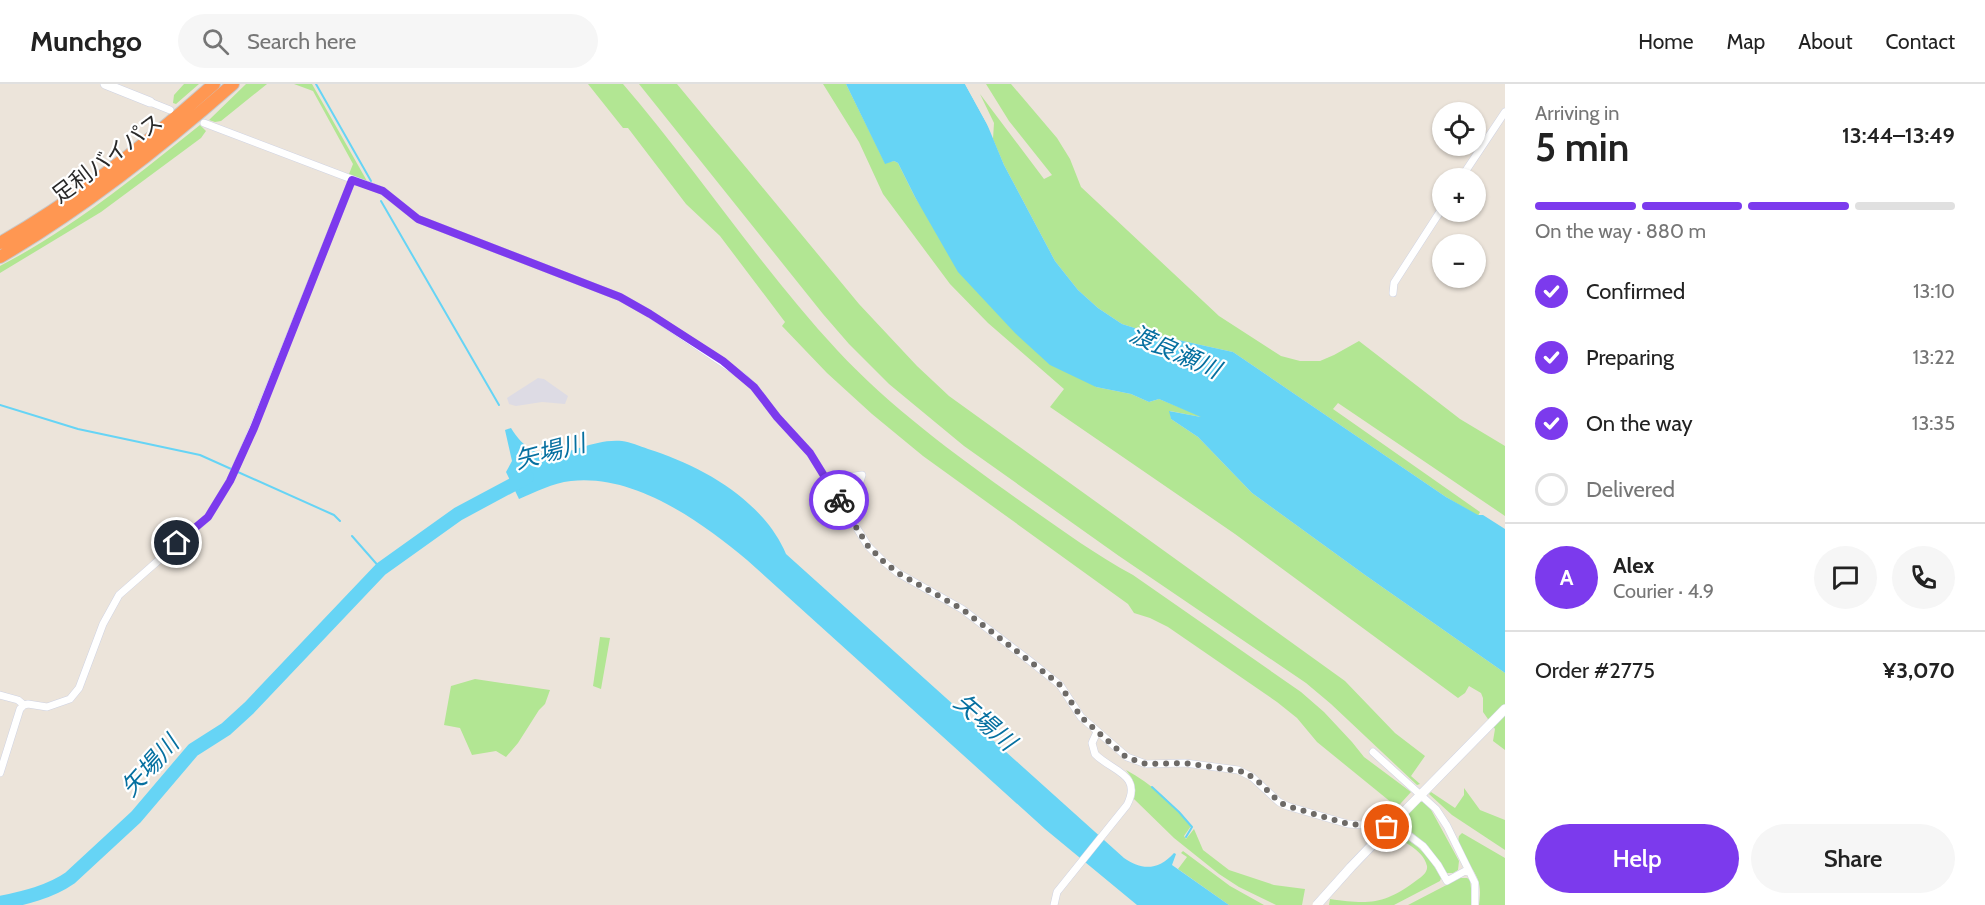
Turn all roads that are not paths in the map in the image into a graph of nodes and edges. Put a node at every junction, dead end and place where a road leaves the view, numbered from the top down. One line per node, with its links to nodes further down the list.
1 (105, 84): 4 (main road)
2 (214, 84): 11 (highway, 足利バイパス)
3 (233, 84): 12 (highway, 足利バイパス)
4 (150, 102): 5 (street)
5 (170, 110)
6 (1505, 112): 8 (street)
7 (204, 123): 9 (street)
8 (1468, 168)
9 (352, 180): 14 (street); 17 (street)
10 (1433, 222): 13 (street)
11 (0, 243)
12 (0, 257)
13 (1393, 293)
14 (828, 480): 15 (street); 15 (street)
15 (844, 508): 19 (street)
16 (0, 695): 17 (street)
17 (24, 705): 21 (street)
18 (1505, 709): 22 (main road)
19 (1097, 732): 23 (street); 24 (street)
20 (1373, 752): 22 (street)
21 (0, 773)
22 (1422, 793): 23 (street); 25 (main road, bridge)
23 (1467, 870): 26 (street)
24 (1054, 905)
25 (1317, 905)
26 (1476, 905)

